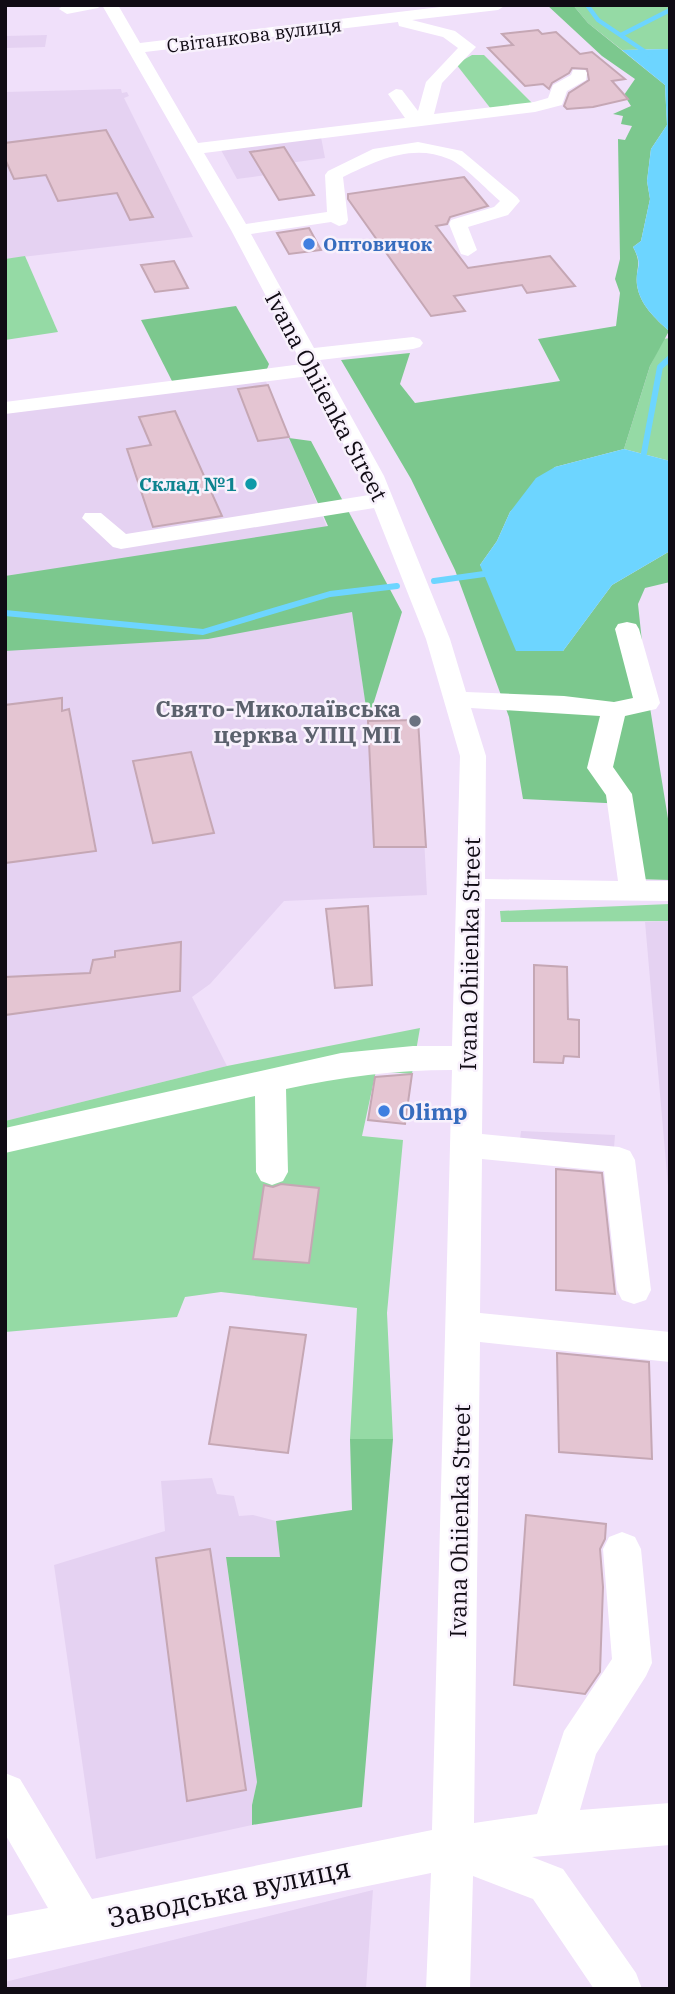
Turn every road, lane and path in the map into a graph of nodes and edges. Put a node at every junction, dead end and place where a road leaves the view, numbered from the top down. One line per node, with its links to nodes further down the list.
1 (93, 5): 4 (street)
2 (110, 5): 6 (street, Ivana Ohiienka Street)
3 (498, 5): 5 (street, Світанкова вулиця)
4 (67, 9)
5 (381, 19): 6 (street, Світанкова вулиця); 9 (street)
6 (134, 49): 10 (street, Ivana Ohiienka Street)
7 (579, 72): 9 (street)
8 (396, 94): 9 (street)
9 (416, 120): 10 (street)
10 (192, 149): 11 (street, Ivana Ohiienka Street)
11 (240, 230): 12 (street); 14 (street, Ivana Ohiienka Street)
12 (468, 250)
13 (413, 343): 14 (street)
14 (311, 362): 17 (street); 18 (street, Ivana Ohiienka Street)
15 (281, 380): 16 (street)
16 (130, 403)
17 (5, 408)
18 (383, 500): 19 (street); 21 (street, Ivana Ohiienka Street)
19 (93, 518)
20 (626, 629): 22 (street)
21 (456, 699): 22 (street); 23 (street, Ivana Ohiienka Street)
22 (614, 710): 24 (street)
23 (470, 890): 24 (street); 26 (street, Ivana Ohiienka Street)
24 (634, 891): 25 (street)
25 (670, 891)
26 (467, 1058): 27 (street); 29 (street, Ivana Ohiienka Street)
27 (270, 1081): 28 (street); 30 (street)
28 (5, 1141)
29 (465, 1145): 31 (street); 32 (street, Ivana Ohiienka Street)
30 (272, 1172)
31 (634, 1290)
32 (462, 1326): 33 (street); 38 (street, Ivana Ohiienka Street)
33 (670, 1346)
34 (622, 1549): 37 (street)
35 (5, 1794): 39 (street)
36 (670, 1824): 37 (street, Заводська вулиця)
37 (552, 1833): 38 (street, Заводська вулиця)
38 (453, 1847): 39 (street, Заводська вулиця); 41 (street, Ivana Ohiienka Street); 42 (street)
39 (80, 1922): 40 (street, Заводська вулиця)
40 (5, 1938)
41 (448, 1989)
42 (620, 1989)

